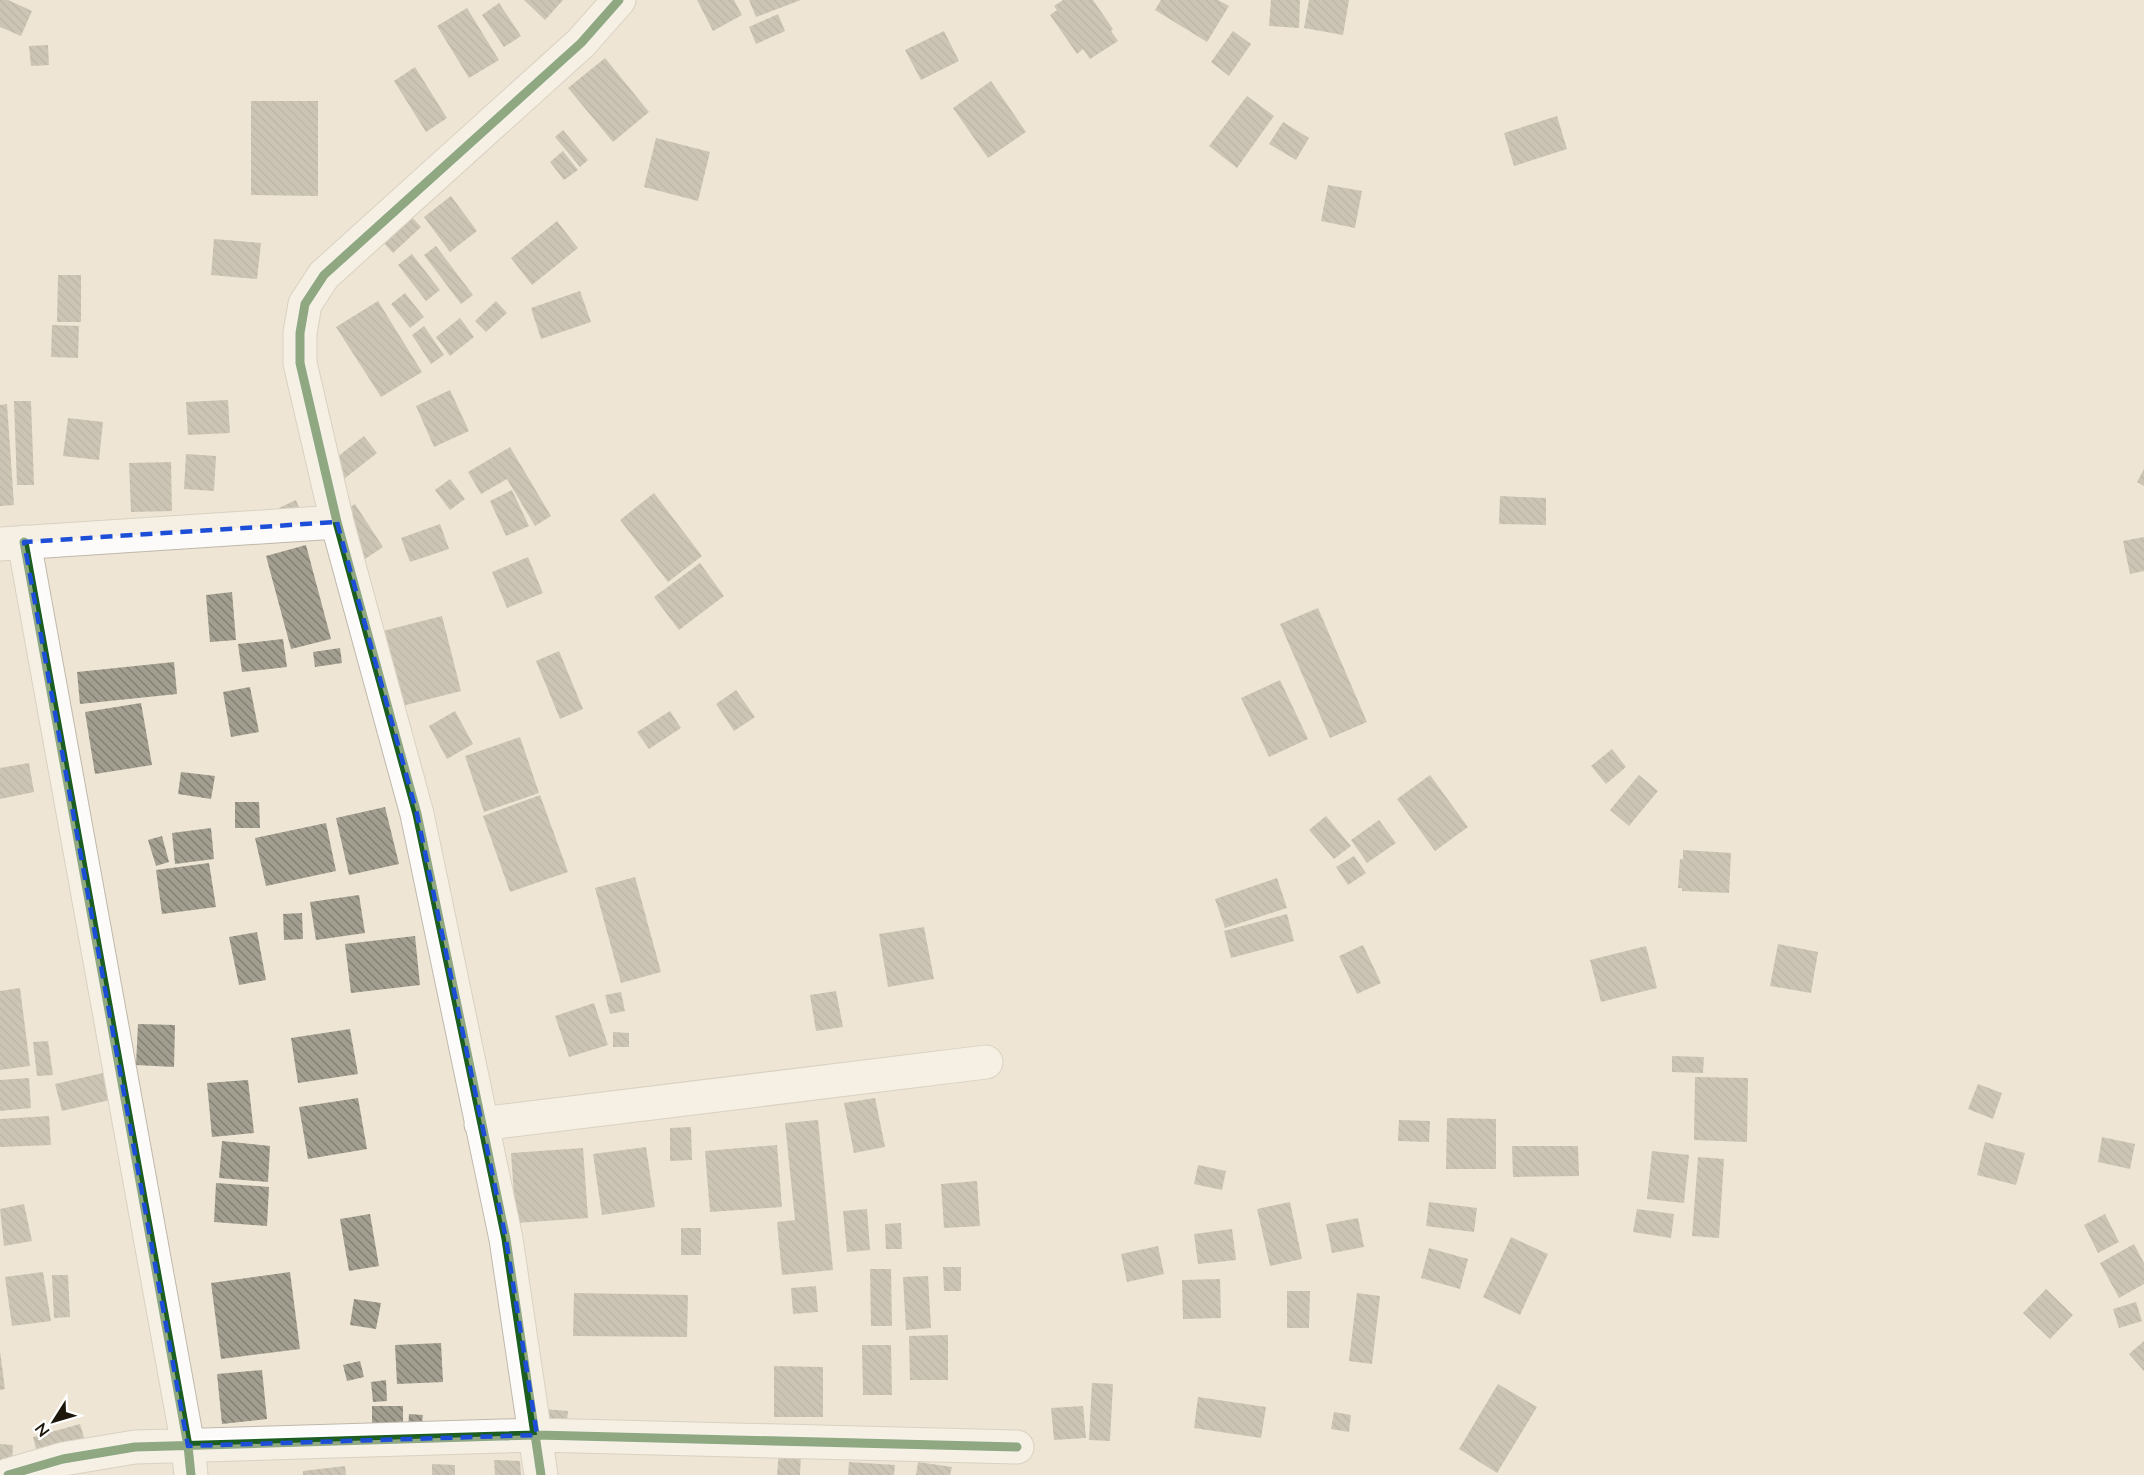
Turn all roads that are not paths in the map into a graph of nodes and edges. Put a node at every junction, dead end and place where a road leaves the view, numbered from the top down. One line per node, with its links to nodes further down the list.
1 (619, 0): 2 (street)
2 (337, 522): 3 (street); 5 (street)
3 (12, 543): 8 (street)
4 (987, 1062): 5 (street)
5 (481, 1124): 6 (street)
6 (537, 1435): 7 (street); 8 (street); 10 (street)
7 (1017, 1447)
8 (190, 1460): 9 (street)
9 (8, 1475)
10 (541, 1475)

